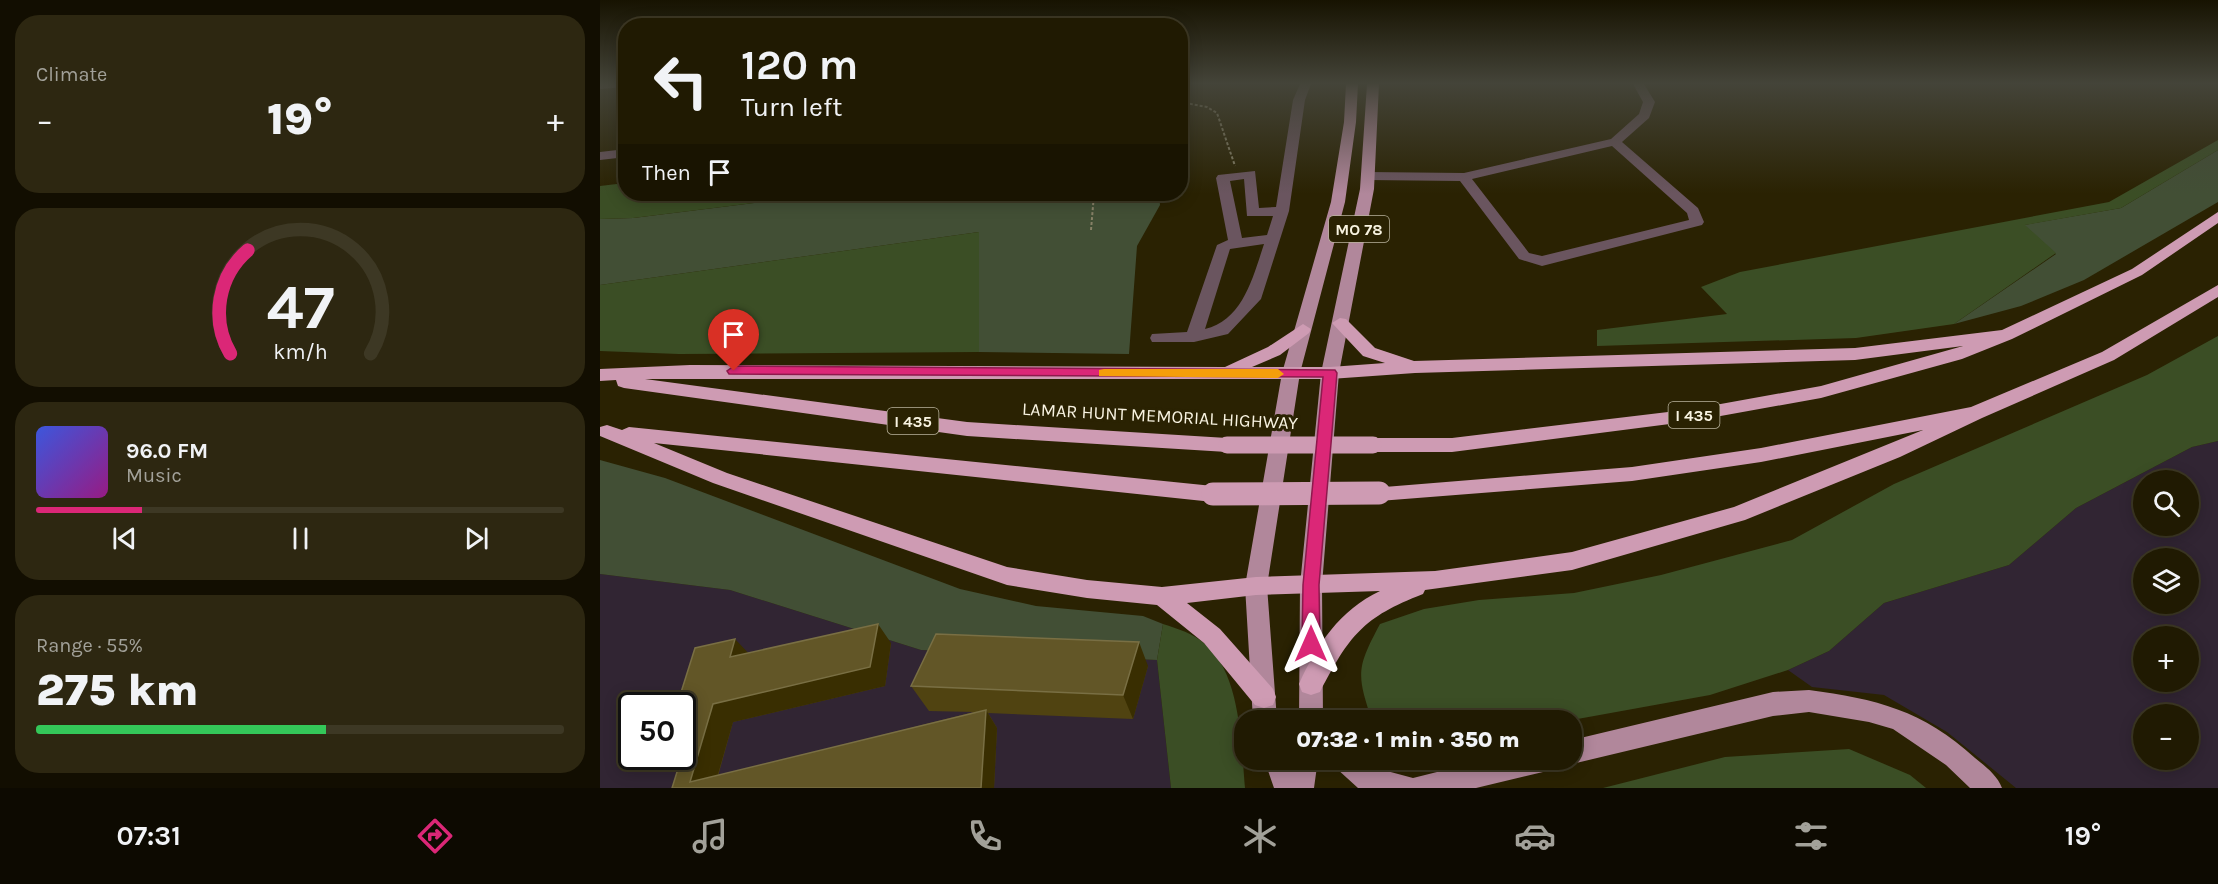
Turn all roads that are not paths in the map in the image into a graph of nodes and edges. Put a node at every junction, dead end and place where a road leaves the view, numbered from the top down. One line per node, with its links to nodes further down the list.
1 (1296, 121): 10 (street)
2 (1348, 121): 16 (main road, MO 78)
3 (1371, 121): 8 (main road, MO 78)
4 (1639, 121): 5 (street)
5 (1615, 142): 9 (street); 9 (street)
6 (618, 154): 7 (street)
7 (600, 156)
8 (1368, 176): 9 (street); 15 (main road, MO 78)
9 (1464, 177)
10 (1282, 211): 12 (street); 13 (street)
11 (2218, 216): 17 (highway, LAMAR HUNT MEMORIAL HIGHWAY / I 435)
12 (1272, 239): 13 (street); 19 (street)
13 (1236, 243): 19 (street)
14 (2218, 290): 25 (highway, I 435)
15 (1340, 323): 20 (highway); 21 (main road, MO 78)
16 (1303, 329): 22 (highway); 23 (main road, MO 78)
17 (2006, 335): 20 (highway); 24 (highway, LAMAR HUNT MEMORIAL HIGHWAY / I 435, bridge)
18 (1158, 338): 19 (street)
19 (1194, 338)
20 (1415, 368): 21 (highway)
21 (1330, 373): 23 (highway); 29 (main road, MO 78)
22 (1215, 374): 23 (highway); 24 (highway)
23 (1291, 374): 28 (main road, MO 78)
24 (600, 377)
25 (1975, 413): 26 (highway, I 435, bridge); 27 (highway)
26 (603, 432): 30 (highway)
27 (1435, 580): 29 (highway); 31 (highway)
28 (1256, 585): 29 (highway); 30 (highway); 32 (main road, MO 78)
29 (1311, 585): 31 (main road, MO 78)
30 (1162, 596): 32 (highway)
31 (1313, 707)
32 (1264, 708)
33 (1582, 750): 42 (main road)
34 (1281, 770): 38 (main road)
35 (1303, 770): 39 (main road)
36 (1356, 770): 40 (main road)
37 (1497, 770): 41 (main road)
38 (1287, 788)
39 (1301, 788)
40 (1404, 788)
41 (1421, 788)
42 (1989, 788)

